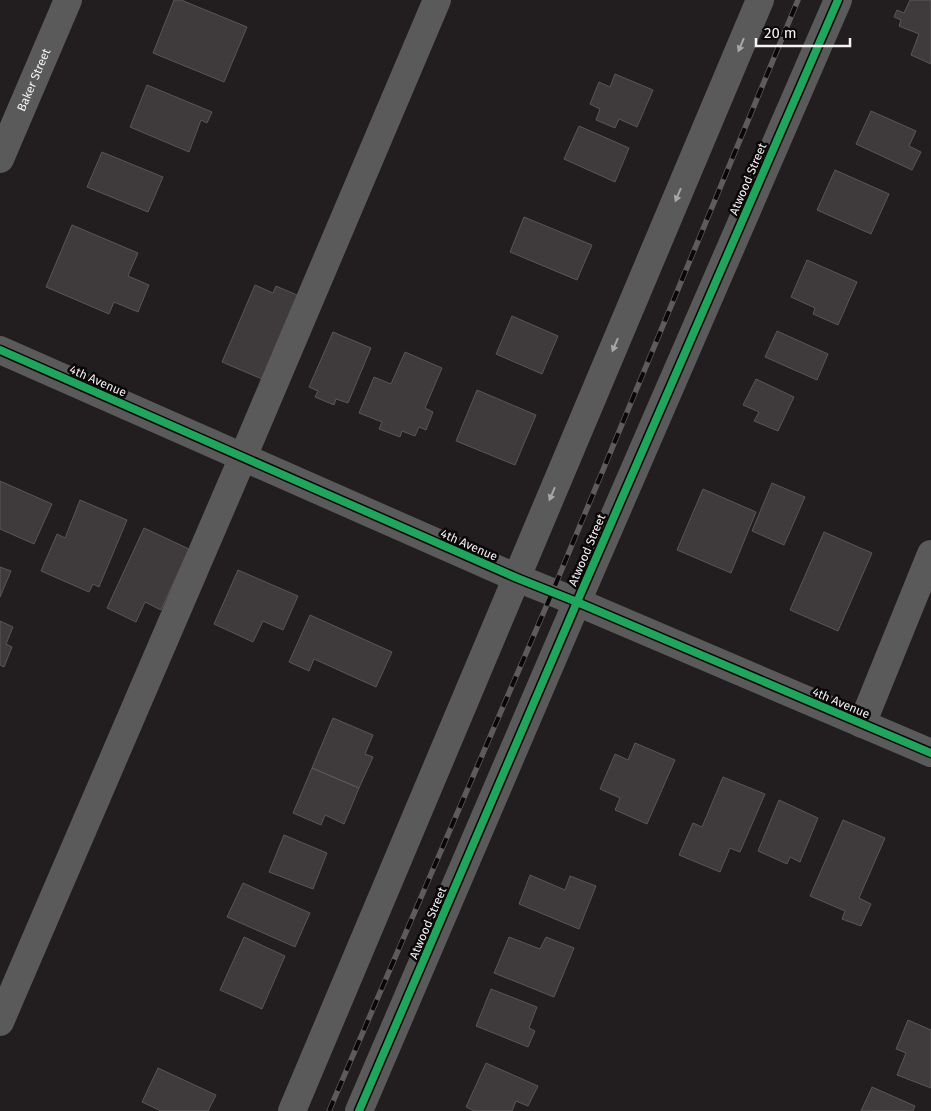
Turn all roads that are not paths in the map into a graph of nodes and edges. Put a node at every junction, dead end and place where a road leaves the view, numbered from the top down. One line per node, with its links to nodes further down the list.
1 (68, 0): 5 (street, Baker Street)
2 (437, 0): 8 (street)
3 (760, 0): 10 (street, one-way to 10)
4 (838, 0): 11 (street, Atwood Street)
5 (10, 108): 6 (street, Baker Street)
6 (0, 159)
7 (0, 350): 8 (street, 4th Avenue)
8 (243, 457): 10 (street, 4th Avenue); 14 (street)
9 (931, 554): 12 (street)
10 (517, 578): 11 (street, 4th Avenue); 15 (street)
11 (577, 602): 12 (street, 4th Avenue); 16 (street, Atwood Street)
12 (862, 724): 13 (street, 4th Avenue)
13 (931, 753)
14 (0, 1022)
15 (292, 1111)
16 (359, 1111)

